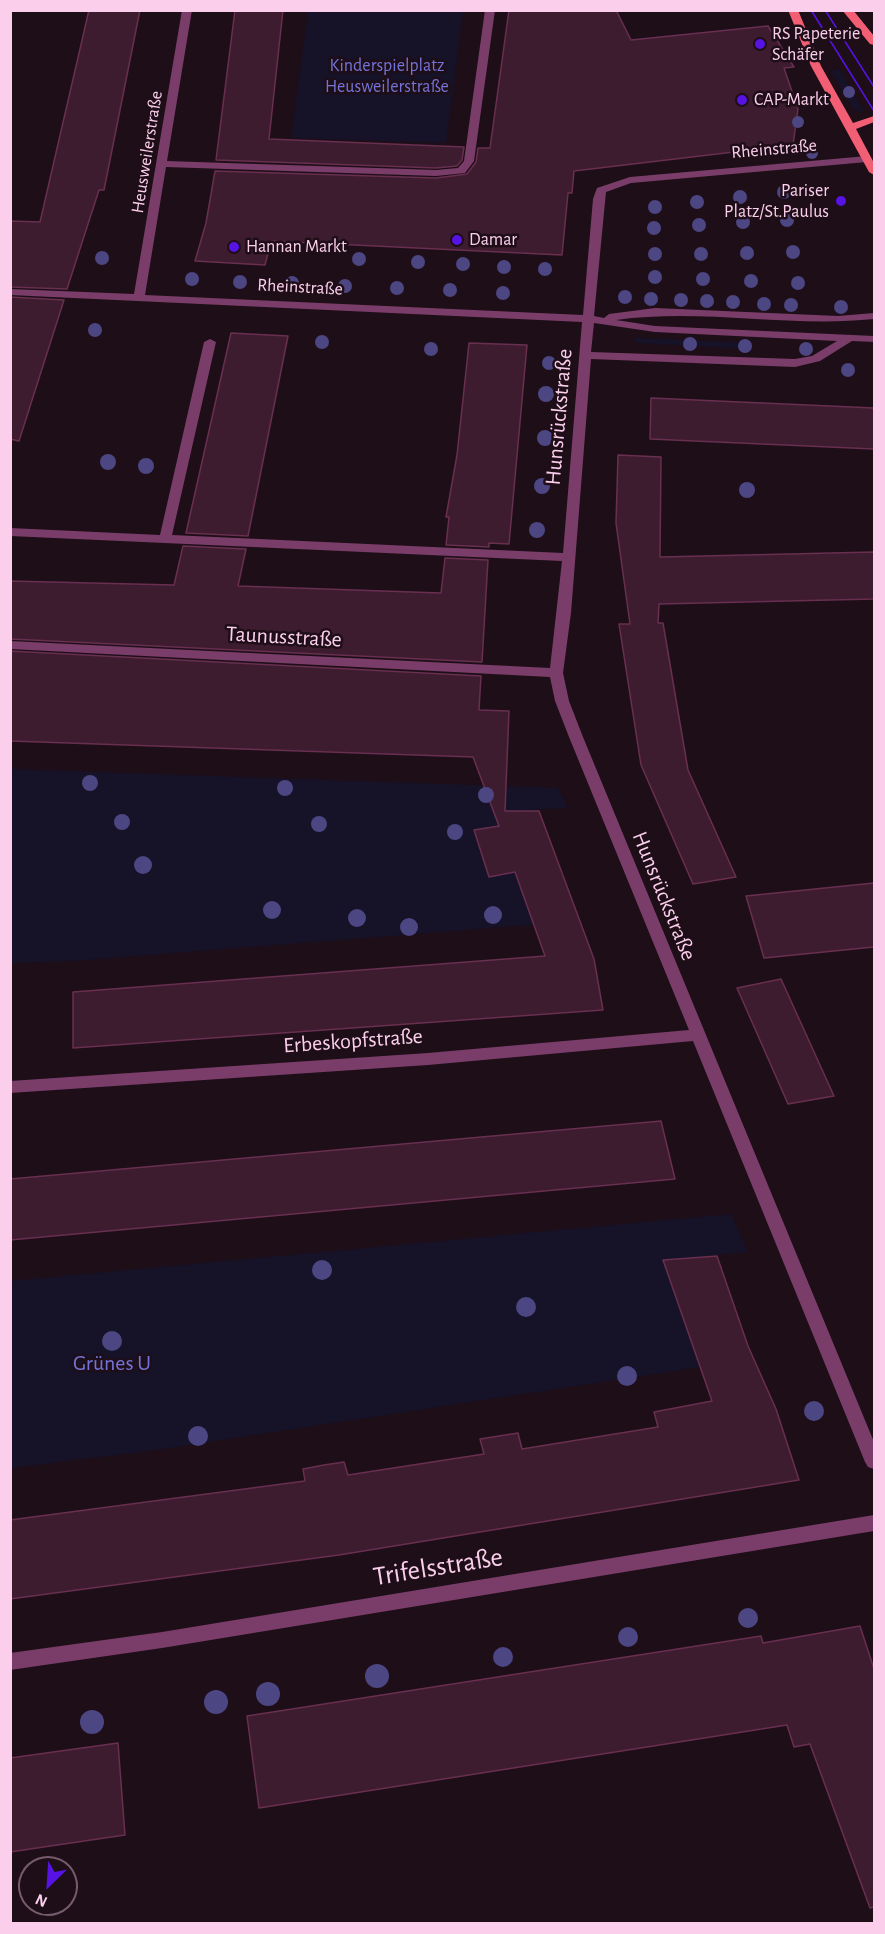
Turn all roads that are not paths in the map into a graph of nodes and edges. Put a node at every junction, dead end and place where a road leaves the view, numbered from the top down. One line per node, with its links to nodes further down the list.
1 (187, 10): 9 (street, Heusweilerstraße)
2 (490, 10): 9 (street)
3 (793, 10): 7 (main road)
4 (847, 10): 5 (main road)
5 (874, 42)
6 (874, 118): 7 (main road)
7 (850, 128): 8 (main road)
8 (867, 159): 10 (main road); 14 (street, Rheinstraße)
9 (163, 164): 12 (street, Heusweilerstraße)
10 (874, 172)
11 (10, 292): 12 (street, Rheinstraße)
12 (139, 298): 14 (street, Rheinstraße)
13 (874, 316): 14 (street, Rheinstraße)
14 (589, 319): 15 (street, Rheinstraße); 18 (street, Hunsrückstraße)
15 (849, 338): 16 (street, Rheinstraße); 18 (street)
16 (874, 339)
17 (210, 342): 20 (street)
18 (585, 355): 21 (street, Hunsrückstraße)
19 (10, 532): 20 (street)
20 (165, 539): 21 (street)
21 (569, 557): 23 (street, Hunsrückstraße)
22 (10, 645): 23 (street, Taunusstraße)
23 (556, 673): 24 (street, Hunsrückstraße)
24 (698, 1035): 25 (street, Erbeskopfstraße); 26 (street, Hunsrückstraße)
25 (10, 1087)
26 (874, 1462)
27 (874, 1523): 28 (street, Trifelsstraße)
28 (10, 1662)

